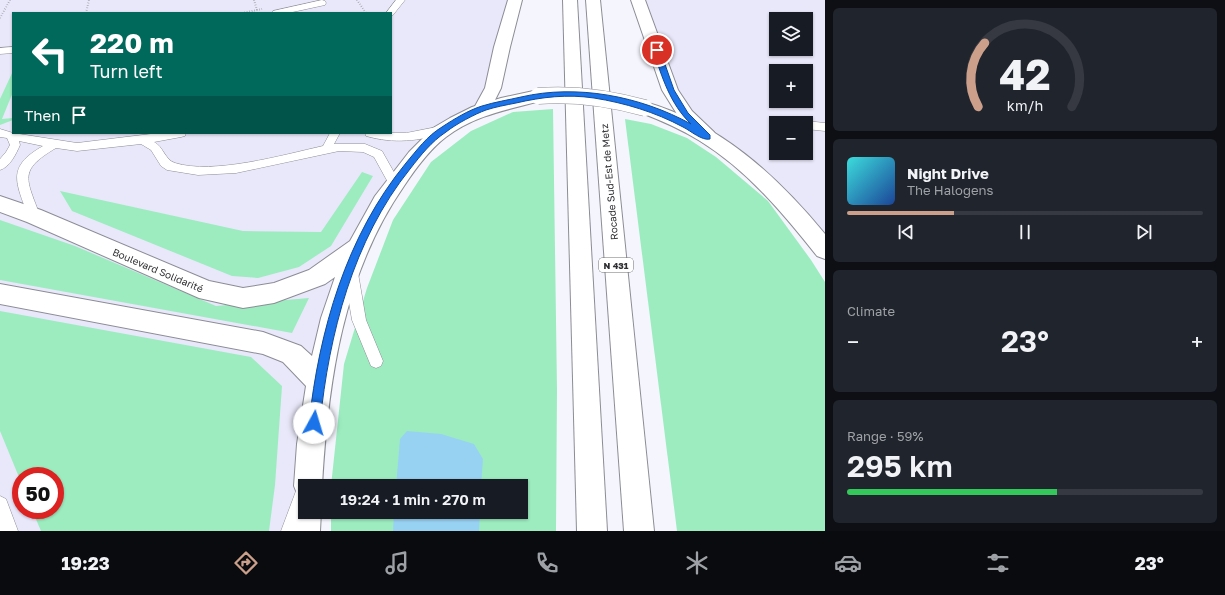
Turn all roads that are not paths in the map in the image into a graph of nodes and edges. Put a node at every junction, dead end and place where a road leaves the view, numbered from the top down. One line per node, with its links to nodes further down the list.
1 (401, 0): 8 (lane)
2 (515, 0): 11 (main road)
3 (570, 0): 41 (main road)
4 (593, 0): 42 (main road, Rocade Sud-Est de Metz / N 431)
5 (638, 0): 19 (main road)
6 (322, 3): 7 (lane)
7 (281, 12)
8 (391, 12)
9 (12, 50): 10 (lane)
10 (0, 51)
11 (483, 108): 14 (main road); 19 (main road, bridge)
12 (813, 126): 13 (lane)
13 (825, 127)
14 (444, 129): 18 (lane); 25 (main road)
15 (5, 134): 21 (lane); 23 (lane)
16 (175, 134): 20 (lane)
17 (334, 134): 22 (lane)
18 (377, 134)
19 (708, 137): 29 (main road)
20 (142, 140): 21 (lane); 22 (lane)
21 (54, 144): 24 (lane)
22 (328, 150): 25 (lane)
23 (3, 163): 24 (lane)
24 (27, 163): 27 (lane)
25 (394, 183): 28 (main road)
26 (0, 204): 27 (main road, Boulevard Solidarité)
27 (34, 216): 28 (main road, Boulevard Solidarité)
28 (359, 246): 30 (main road)
29 (825, 250)
30 (350, 269): 32 (lane); 33 (main road)
31 (0, 294): 33 (main road)
32 (376, 361)
33 (319, 380): 34 (main road)
34 (308, 479)
35 (0, 505): 38 (lane)
36 (298, 509): 39 (lane)
37 (306, 519): 40 (main road)
38 (9, 531)
39 (290, 531)
40 (305, 531)
41 (592, 531)
42 (639, 531)

